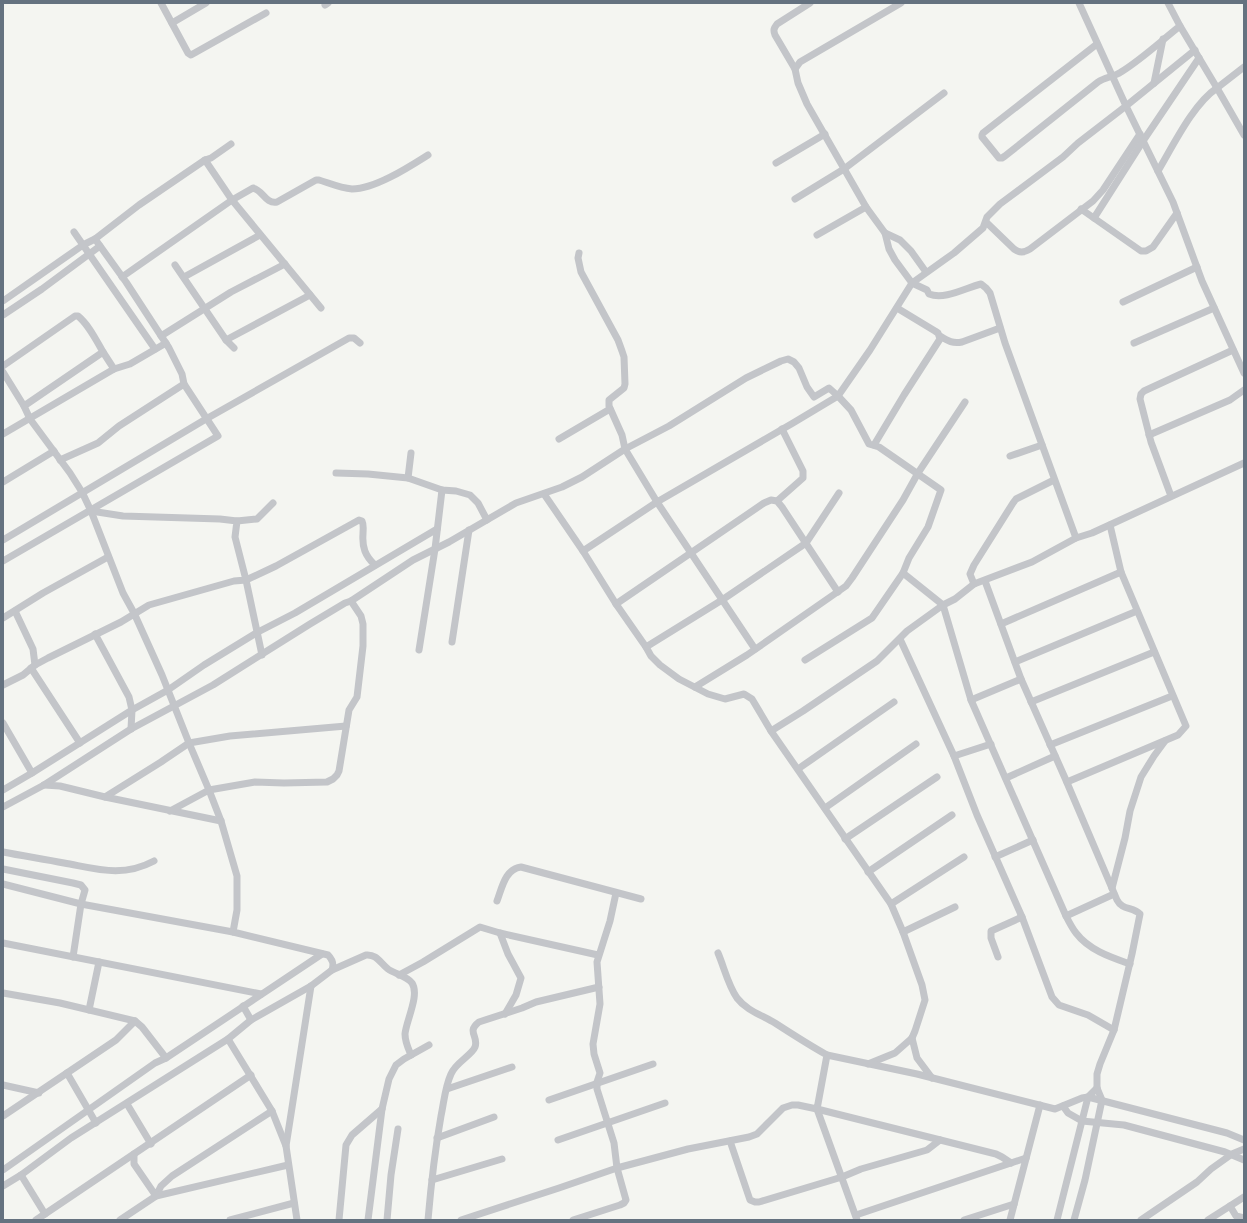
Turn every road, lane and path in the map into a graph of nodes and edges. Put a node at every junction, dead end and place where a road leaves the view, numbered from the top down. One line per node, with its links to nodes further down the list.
1 (161, 3): 8 (street)
2 (206, 3): 8 (street)
3 (810, 3): 15 (street)
4 (901, 3): 15 (street)
5 (1079, 3): 11 (street)
6 (1168, 3): 9 (street)
7 (266, 13): 8 (street)
8 (172, 23)
9 (1180, 26): 10 (street); 12 (street)
10 (1163, 40): 16 (street); 17 (street)
11 (1097, 44): 16 (street); 16 (street)
12 (1195, 50): 13 (street); 17 (street)
13 (1199, 58): 18 (street); 23 (street)
14 (1244, 66): 18 (street)
15 (795, 69): 21 (street)
16 (1112, 77): 20 (street)
17 (1154, 83): 20 (street)
18 (1217, 88): 22 (street); 29 (street)
19 (944, 93): 28 (street)
20 (1126, 106): 23 (street); 36 (street)
21 (825, 134): 27 (street); 28 (street)
22 (1244, 134)
23 (1142, 138): 29 (street); 33 (street); 35 (street)
24 (231, 144): 26 (street)
25 (428, 155): 31 (street)
26 (205, 160): 31 (street); 41 (street)
27 (776, 163)
28 (844, 169): 30 (street); 32 (street)
29 (1158, 171): 34 (street)
30 (795, 199)
31 (232, 200): 39 (street); 50 (street)
32 (866, 207): 38 (street); 40 (street)
33 (1081, 209): 35 (street); 36 (street)
34 (1177, 213): 35 (street); 48 (street)
35 (1094, 218)
36 (986, 222): 49 (street)
37 (74, 232): 42 (street)
38 (885, 233): 49 (street); 52 (street)
39 (260, 235): 46 (street); 51 (street)
40 (817, 235)
41 (95, 239): 42 (street); 43 (street)
42 (83, 245): 44 (street); 54 (street)
43 (100, 246): 44 (street); 50 (street)
44 (89, 253): 60 (street); 69 (street)
45 (579, 253): 82 (street)
46 (285, 264): 53 (street); 56 (street)
47 (175, 265): 51 (street)
48 (1197, 267): 55 (street); 59 (street)
49 (926, 272): 52 (street)
50 (122, 277): 62 (street)
51 (184, 277): 56 (street)
52 (912, 283): 58 (street); 61 (street)
53 (310, 294): 57 (street); 64 (street)
54 (3, 300)
55 (1123, 302)
56 (205, 308): 62 (street); 64 (street)
57 (321, 308)
58 (896, 308): 63 (street); 79 (street)
59 (1214, 308): 67 (street); 70 (street)
60 (3, 315)
61 (1000, 328): 63 (street); 89 (street)
62 (161, 336): 65 (street)
63 (940, 336): 90 (street)
64 (226, 340): 68 (street)
65 (166, 343): 69 (street); 77 (street)
66 (360, 343): 83 (street)
67 (1134, 343)
68 (234, 348)
69 (155, 349): 73 (street)
70 (1233, 350): 75 (street); 87 (street)
71 (103, 352): 72 (street); 73 (street); 81 (street)
72 (3, 366)
73 (114, 369): 84 (street)
74 (3, 372): 76 (street)
75 (1244, 372)
76 (5, 382): 81 (street)
77 (184, 384): 83 (street); 95 (street)
78 (1244, 390): 87 (street)
79 (838, 396): 85 (street); 90 (street); 91 (street)
80 (965, 402): 98 (street)
81 (24, 406): 84 (street)
82 (610, 409): 88 (street); 91 (street)
83 (206, 418): 103 (street); 110 (street)
84 (30, 419): 86 (street); 92 (street)
85 (782, 430): 107 (street); 108 (street)
86 (3, 434)
87 (1149, 435): 106 (street)
88 (559, 439)
89 (1042, 445): 94 (street); 100 (street)
90 (874, 446): 98 (street)
91 (625, 449): 105 (street); 108 (street)
92 (54, 451): 95 (street); 101 (street)
93 (411, 453): 99 (street)
94 (1010, 456)
95 (60, 460): 103 (street)
96 (1244, 463): 106 (street)
97 (336, 473): 99 (street)
98 (918, 473): 126 (street); 130 (street)
99 (408, 478): 102 (street)
100 (1054, 480): 116 (street); 129 (street)
101 (3, 482)
102 (442, 490): 111 (street); 114 (street)
103 (82, 492): 110 (street); 117 (street)
104 (839, 493): 118 (street)
105 (544, 494): 111 (street); 120 (street)
106 (1171, 496): 113 (street)
107 (777, 501): 118 (street); 121 (street)
108 (657, 502): 120 (street); 121 (street)
109 (273, 503): 112 (street)
110 (91, 511): 112 (street); 122 (street); 123 (street)
111 (487, 520): 115 (street)
112 (237, 521): 127 (street)
113 (1110, 525): 116 (street); 125 (street)
114 (437, 529): 119 (street); 124 (street)
115 (469, 530): 119 (street); 143 (street)
116 (1076, 538): 128 (street)
117 (3, 540)
118 (806, 543): 130 (street); 131 (street)
119 (435, 549): 132 (street); 146 (street)
120 (583, 551): 133 (street)
121 (691, 554): 131 (street); 133 (street)
122 (108, 557): 135 (street); 137 (street)
123 (3, 561)
124 (375, 565): 127 (street); 140 (street)
125 (1121, 572): 136 (street); 139 (street)
126 (903, 573): 134 (street); 149 (street)
127 (246, 580): 137 (street); 140 (street)
128 (985, 581): 129 (street); 139 (street)
129 (974, 584): 134 (street)
130 (838, 592): 145 (street)
131 (722, 600): 144 (street); 145 (street)
132 (351, 601): 148 (street); 163 (street)
133 (616, 604): 144 (street)
134 (943, 605): 142 (street); 157 (street)
135 (15, 611): 138 (street); 151 (street)
136 (1137, 611): 147 (street); 150 (street)
137 (134, 614): 141 (street); 155 (street)
138 (3, 618)
139 (1001, 624): 150 (street)
140 (258, 632): 148 (street); 155 (street)
141 (95, 634): 151 (street); 161 (street)
142 (900, 639): 165 (street); 172 (street)
143 (452, 642)
144 (646, 647): 154 (street)
145 (755, 649): 154 (street)
146 (419, 650)
147 (1154, 652): 156 (street); 159 (street)
148 (262, 654): 160 (street)
149 (805, 660)
150 (1014, 662): 152 (street)
151 (33, 666): 153 (street); 167 (street)
152 (1021, 679): 157 (street); 159 (street)
153 (3, 685)
154 (694, 688): 165 (street)
155 (168, 690): 160 (street); 161 (street)
156 (1172, 696): 166 (street); 171 (street)
157 (971, 700): 170 (street)
158 (894, 702): 174 (street)
159 (1031, 702): 171 (street)
160 (174, 705): 164 (street); 168 (street)
161 (132, 710): 164 (street); 167 (street)
162 (3, 723): 175 (street)
163 (346, 726): 168 (street); 181 (street)
164 (131, 728): 179 (street)
165 (771, 731): 174 (street)
166 (1166, 740): 178 (street); 197 (street)
167 (80, 743): 175 (street)
168 (189, 743): 181 (street); 182 (street)
169 (916, 744): 184 (street)
170 (991, 744): 172 (street); 177 (street)
171 (1050, 745): 173 (street)
172 (954, 756): 192 (street)
173 (1056, 756): 177 (street); 178 (street)
174 (798, 769): 184 (street)
175 (32, 773): 180 (street)
176 (937, 777): 188 (street)
177 (1006, 778): 189 (street)
178 (1067, 782): 197 (street)
179 (44, 785): 182 (street); 183 (street)
180 (3, 790)
181 (209, 790): 185 (street); 187 (street)
182 (105, 797): 185 (street)
183 (3, 808)
184 (825, 808): 188 (street)
185 (170, 811): 187 (street)
186 (952, 815): 195 (street)
187 (221, 822): 206 (street)
188 (845, 839): 195 (street)
189 (1033, 840): 192 (street); 204 (street)
190 (3, 852): 193 (street)
191 (964, 857): 202 (street)
192 (995, 857): 205 (street)
193 (154, 862)
194 (3, 869): 201 (street)
195 (868, 872): 202 (street)
196 (3, 884): 201 (street)
197 (1113, 891): 204 (street); 216 (street)
198 (616, 893): 199 (street); 200 (street); 212 (street)
199 (641, 899)
200 (497, 901)
201 (81, 904): 206 (street); 213 (street)
202 (891, 904): 207 (street)
203 (955, 907): 207 (street)
204 (1066, 916): 216 (street)
205 (1022, 917): 214 (street); 228 (street)
206 (233, 932): 211 (street)
207 (903, 932): 229 (street)
208 (500, 933): 212 (street); 218 (street); 225 (street)
209 (3, 942): 213 (street)
210 (718, 953): 233 (street)
211 (322, 954): 217 (street); 222 (street)
212 (598, 955): 220 (street)
213 (73, 956): 215 (street)
214 (998, 957)
215 (99, 962): 222 (street); 224 (street)
216 (1130, 964): 228 (street)
217 (332, 970): 218 (street); 219 (street)
218 (399, 975): 232 (street)
219 (310, 986): 226 (street); 270 (street)
220 (598, 987): 225 (street); 242 (street)
221 (3, 993): 224 (street)
222 (261, 994): 223 (street)
223 (243, 1006): 226 (street); 234 (street)
224 (89, 1010): 227 (street)
225 (505, 1014): 244 (street)
226 (251, 1020): 230 (street)
227 (135, 1021): 234 (street); 238 (street)
228 (1114, 1030): 243 (street)
229 (912, 1038): 236 (street); 240 (street)
230 (228, 1039): 239 (street); 250 (street)
231 (429, 1045): 232 (street)
232 (411, 1055): 253 (street)
233 (827, 1055): 236 (street); 254 (street)
234 (166, 1058): 255 (street)
235 (653, 1064): 242 (street)
236 (868, 1064): 240 (street)
237 (512, 1067): 244 (street)
238 (67, 1073): 245 (street); 255 (street)
239 (251, 1075): 256 (street); 269 (street)
240 (932, 1078): 251 (street)
241 (3, 1085): 245 (street)
242 (596, 1085): 247 (street); 262 (street)
243 (1097, 1088): 246 (street); 248 (street)
244 (447, 1089): 264 (street)
245 (39, 1093): 257 (street)
246 (1088, 1097): 248 (street); 252 (street); 259 (street)
247 (549, 1100)
248 (1102, 1100): 261 (street); 267 (street)
249 (665, 1103): 262 (street)
250 (127, 1104): 260 (street); 269 (street)
251 (1040, 1105): 252 (street); 274 (street)
252 (1063, 1106): 259 (street)
253 (382, 1109): 297 (street); 298 (street)
254 (817, 1109): 266 (street); 268 (street); 282 (street)
255 (88, 1110): 260 (street); 280 (street)
256 (272, 1111): 270 (street); 285 (street)
257 (3, 1116)
258 (494, 1118): 264 (street)
259 (1082, 1121): 261 (street); 305 (street)
260 (96, 1123): 281 (street)
261 (1097, 1123): 273 (street); 306 (street)
262 (608, 1124): 265 (street); 279 (street)
263 (398, 1129): 299 (street)
264 (437, 1138): 283 (street)
265 (558, 1140)
266 (940, 1140): 277 (street); 282 (street)
267 (1244, 1140)
268 (730, 1142): 279 (street); 282 (street)
269 (151, 1144): 272 (street)
270 (286, 1146): 278 (street)
271 (1244, 1149): 273 (street)
272 (134, 1154): 285 (street); 290 (street)
273 (1232, 1154): 276 (street); 307 (street)
274 (1026, 1158): 277 (street); 288 (street)
275 (502, 1159): 283 (street)
276 (1244, 1160)
277 (1011, 1163): 291 (street)
278 (288, 1165): 285 (street); 287 (street)
279 (617, 1168): 301 (street); 302 (street)
280 (3, 1170)
281 (21, 1175): 284 (street); 290 (street)
282 (842, 1177): 291 (street)
283 (432, 1180): 300 (street)
284 (3, 1186)
285 (156, 1196): 294 (street)
286 (1244, 1197): 289 (street)
287 (294, 1203): 295 (street); 296 (street)
288 (1014, 1204): 303 (street); 304 (street)
289 (1230, 1206): 292 (street); 308 (street)
290 (45, 1214): 293 (street)
291 (857, 1217)
292 (1244, 1218)
293 (36, 1220)
294 (120, 1220)
295 (230, 1220)
296 (297, 1220)
297 (339, 1220)
298 (368, 1220)
299 (386, 1220)
300 (428, 1220)
301 (460, 1220)
302 (573, 1220)
303 (964, 1220)
304 (1010, 1220)
305 (1057, 1220)
306 (1074, 1220)
307 (1141, 1220)
308 (1208, 1220)

